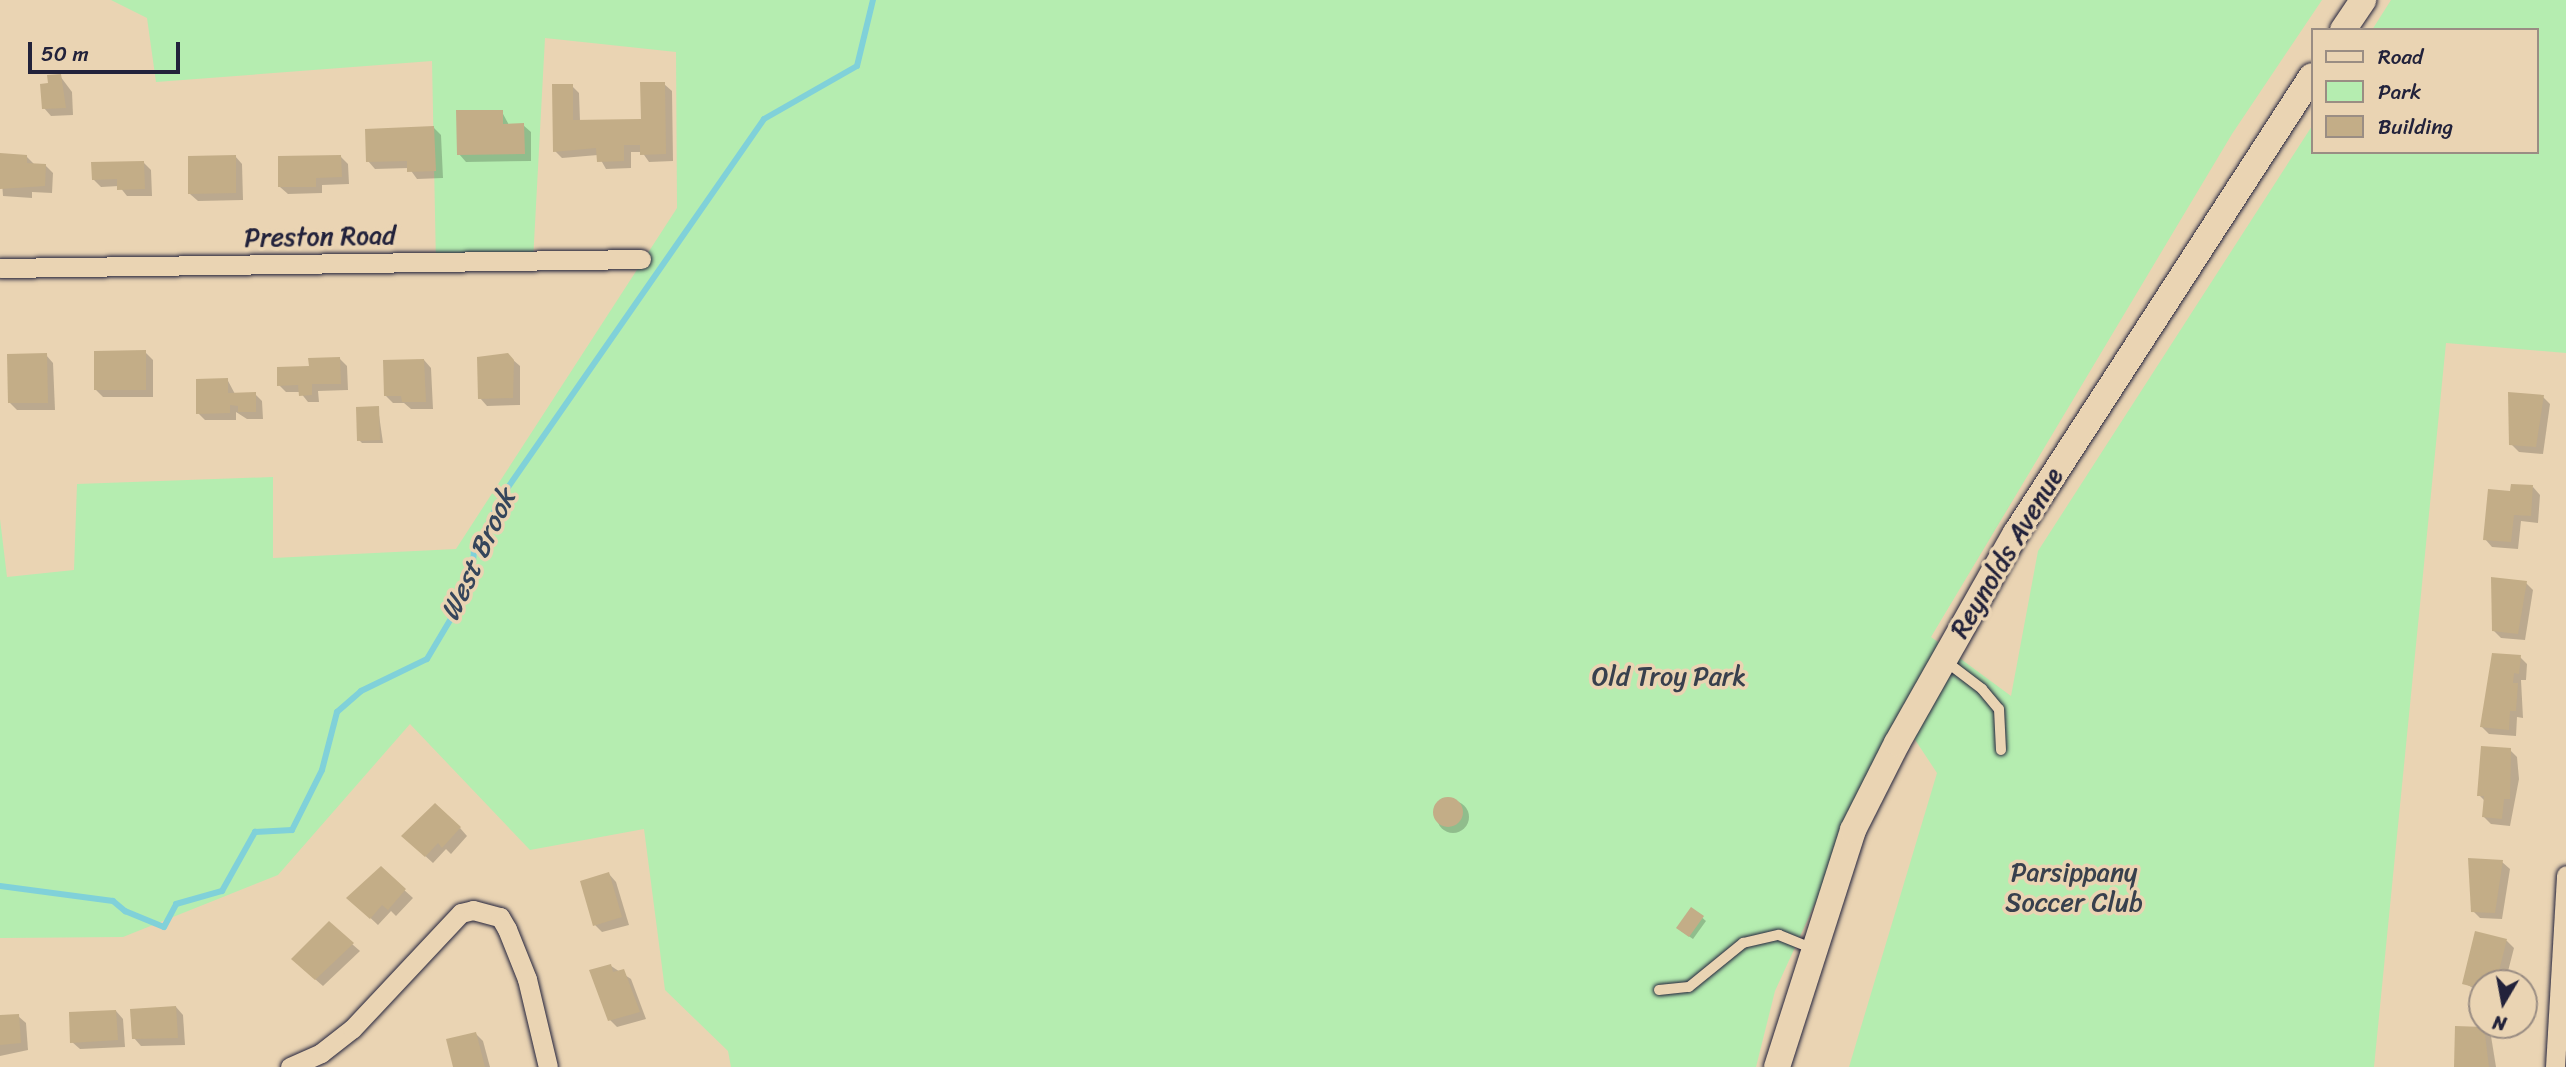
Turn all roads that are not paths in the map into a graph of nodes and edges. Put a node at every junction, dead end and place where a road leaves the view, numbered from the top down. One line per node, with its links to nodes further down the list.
1 (2363, 0): 2 (street)
2 (2344, 28)
3 (2310, 79): 6 (street, Reynolds Avenue)
4 (640, 259): 5 (street, Preston Road)
5 (0, 268)
6 (1944, 660): 7 (lane); 9 (street, Reynolds Avenue)
7 (2001, 750)
8 (2566, 875): 14 (street)
9 (1812, 948): 10 (lane); 13 (street, Reynolds Avenue)
10 (1659, 990)
11 (290, 1067): 12 (street)
12 (548, 1067)
13 (1777, 1067)
14 (2555, 1067)

